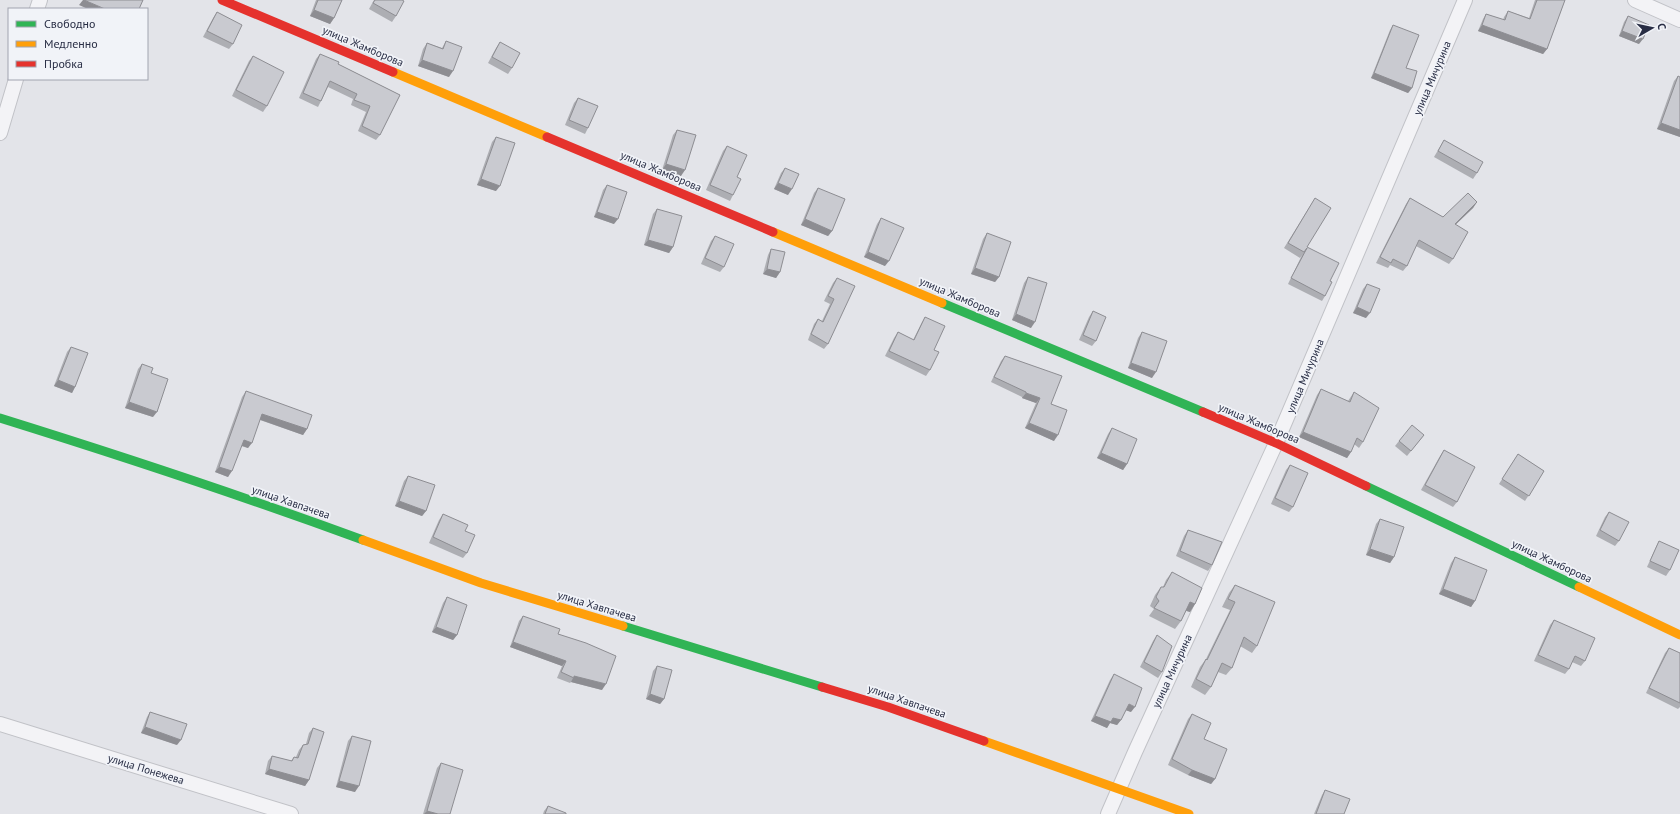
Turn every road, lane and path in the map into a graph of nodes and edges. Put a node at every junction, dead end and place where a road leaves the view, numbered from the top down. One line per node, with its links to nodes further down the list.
1 (222, 0): 8 (street, улица Жамборова)
2 (1465, 0): 8 (street, улица Мичурина)
3 (1635, 0): 4 (street)
4 (1680, 20)
5 (16, 80): 6 (street)
6 (0, 133)
7 (0, 418): 11 (street, улица Хавпачева)
8 (1276, 443): 9 (street, улица Жамборова); 11 (street, улица Мичурина)
9 (1680, 635)
10 (0, 724): 12 (street, улица Понежева)
11 (1119, 789): 13 (street, улица Мичурина); 14 (street, улица Хавпачева)
12 (291, 814)
13 (1108, 814)
14 (1189, 814)

